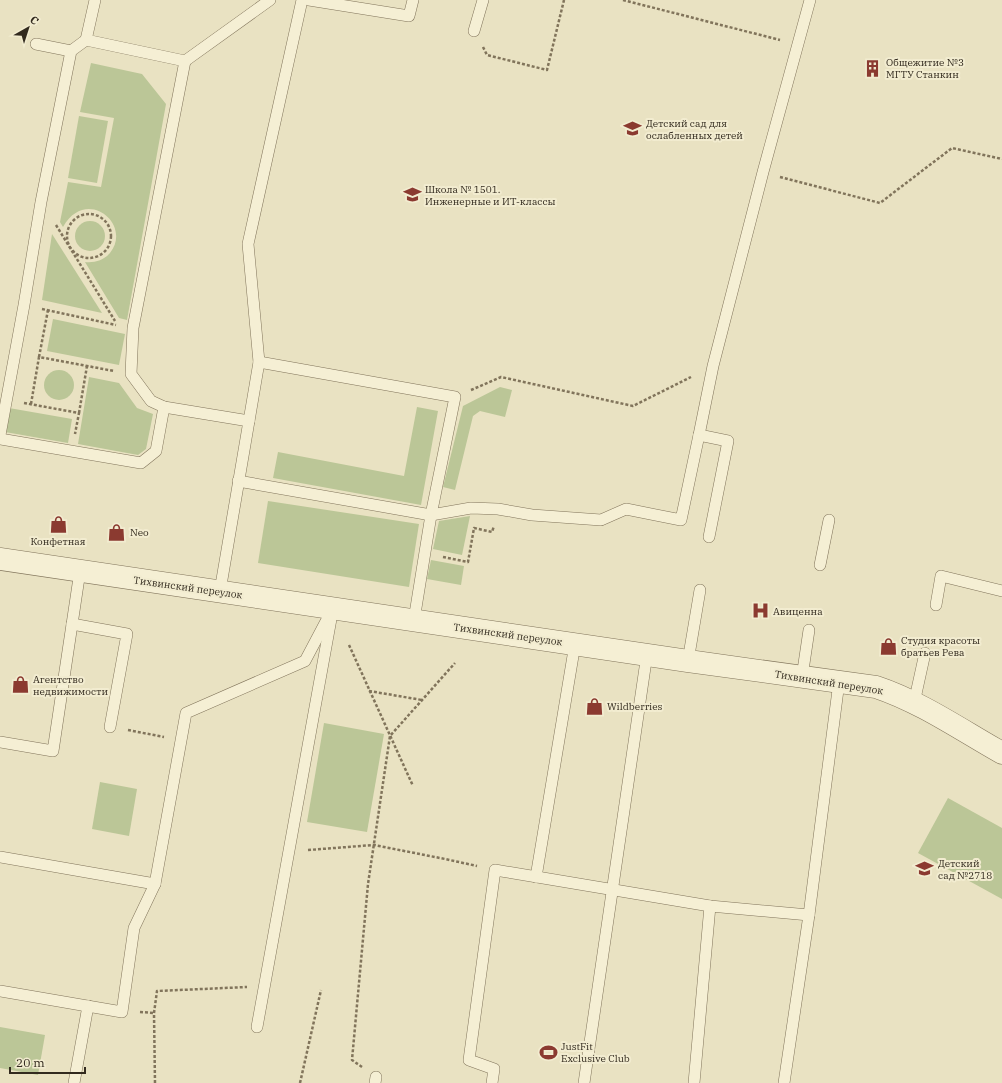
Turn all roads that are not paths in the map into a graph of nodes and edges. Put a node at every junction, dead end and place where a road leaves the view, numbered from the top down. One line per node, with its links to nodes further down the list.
1 (95, 0): 9 (lane)
2 (270, 0): 12 (lane)
3 (302, 0): 13 (lane)
4 (309, 0): 5 (lane)
5 (413, 0)
6 (483, 0): 8 (lane)
7 (810, 0): 17 (lane)
8 (474, 31)
9 (86, 40): 11 (lane); 12 (lane)
10 (36, 44): 11 (lane)
11 (71, 51): 16 (lane)
12 (184, 61): 14 (lane)
13 (259, 362): 15 (lane); 20 (lane)
14 (164, 407): 15 (lane); 18 (lane)
15 (249, 421): 19 (lane)
16 (0, 435)
17 (699, 435): 20 (lane); 22 (lane)
18 (0, 439)
19 (238, 481): 20 (lane); 28 (lane)
20 (431, 515): 31 (lane)
21 (829, 520): 24 (lane)
22 (709, 537)
23 (0, 559): 25 (street, Тихвинский переулок)
24 (820, 565)
25 (80, 571): 28 (street, Тихвинский переулок); 32 (lane)
26 (700, 590): 37 (lane)
27 (1002, 591): 29 (lane)
28 (220, 592): 30 (street, Тихвинский переулок)
29 (936, 605)
30 (333, 608): 31 (street, Тихвинский переулок); 46 (lane); 52 (lane)
31 (414, 620): 34 (street, Тихвинский переулок)
32 (72, 624): 41 (lane); 42 (lane)
33 (809, 630): 38 (lane)
34 (575, 644): 36 (street, Тихвинский переулок); 45 (lane)
35 (925, 653): 40 (lane)
36 (647, 654): 37 (street, Тихвинский переулок); 47 (lane)
37 (688, 661): 38 (street, Тихвинский переулок)
38 (802, 677): 39 (street, Тихвинский переулок)
39 (839, 682): 40 (street, Тихвинский переулок); 49 (lane)
40 (914, 703): 43 (street, Тихвинский переулок)
41 (110, 727)
42 (0, 742)
43 (1002, 753)
44 (0, 857): 46 (lane)
45 (536, 877): 47 (lane); 54 (lane)
46 (155, 884): 51 (lane)
47 (612, 890): 48 (lane); 55 (lane)
48 (710, 906): 49 (lane); 56 (lane)
49 (809, 915): 57 (lane)
50 (0, 991): 51 (lane)
51 (88, 1006): 53 (lane)
52 (257, 1026)
53 (74, 1083)
54 (492, 1083)
55 (584, 1083)
56 (694, 1083)
57 (784, 1083)

